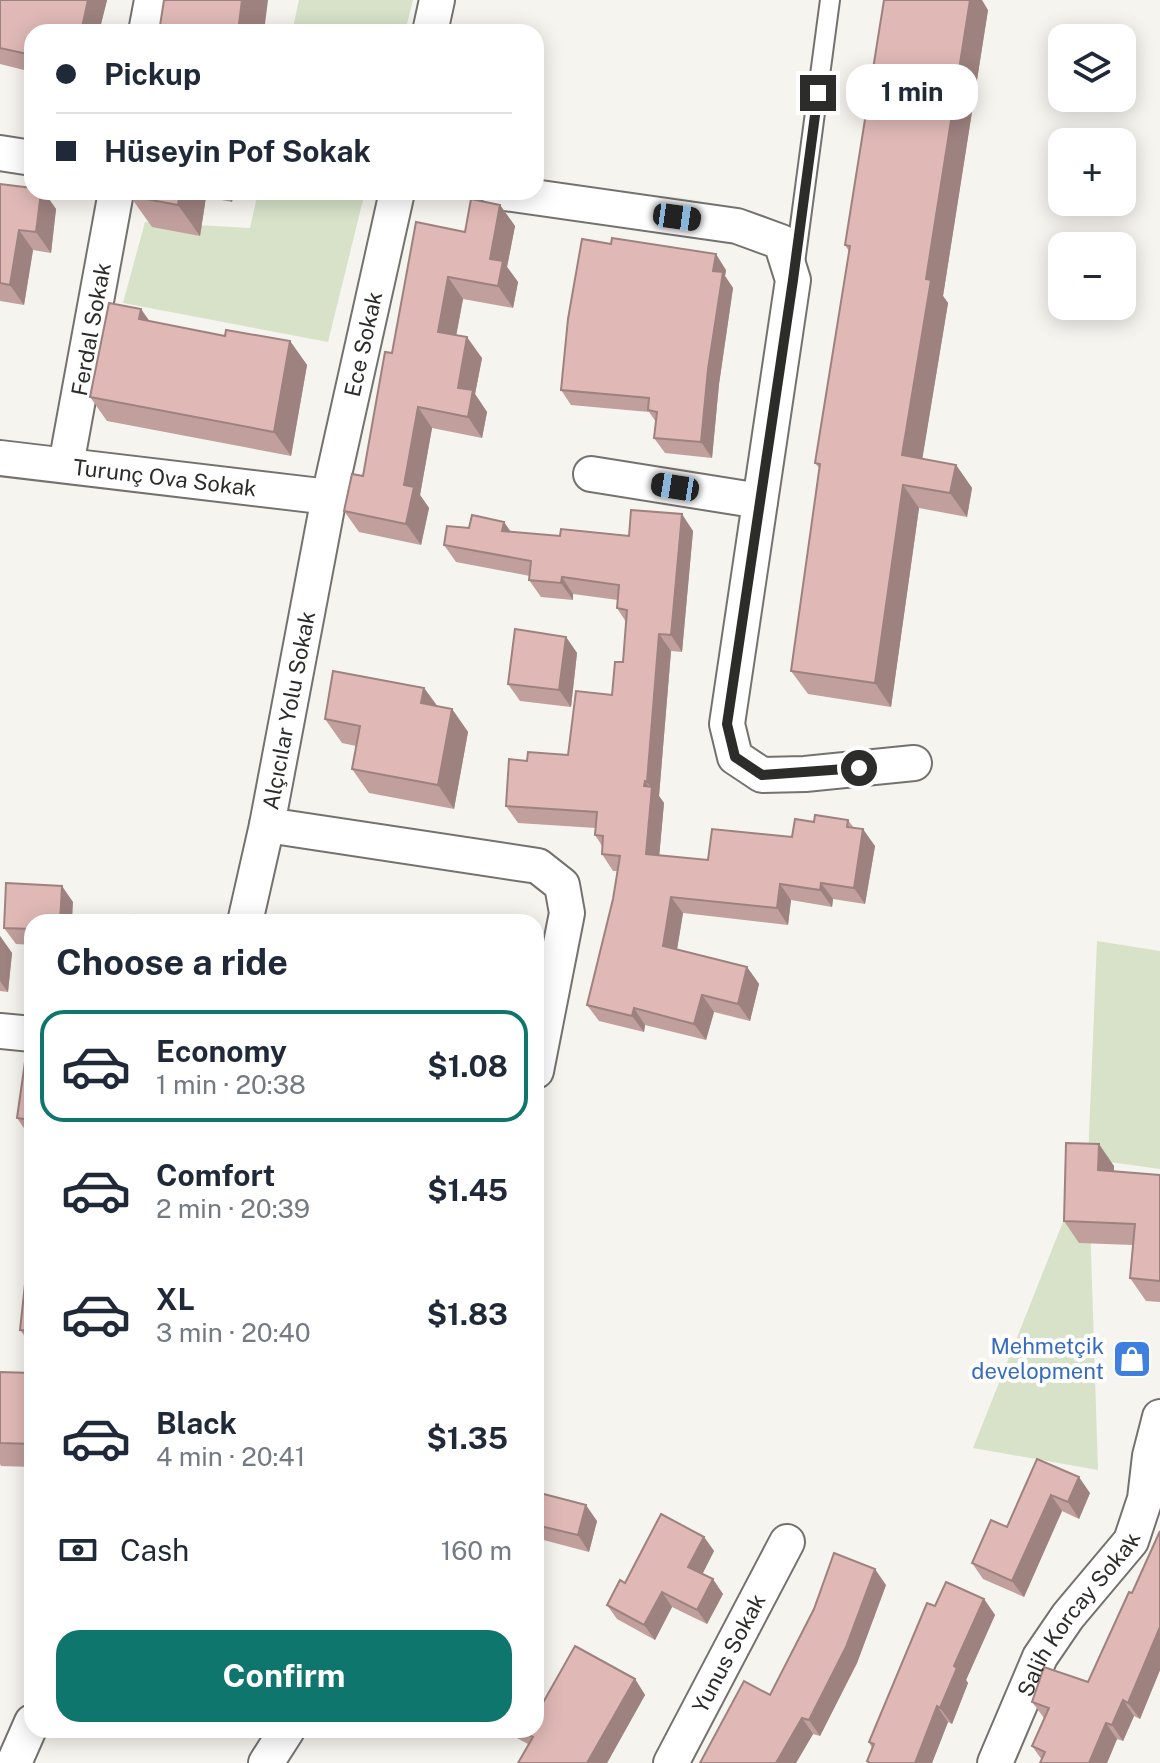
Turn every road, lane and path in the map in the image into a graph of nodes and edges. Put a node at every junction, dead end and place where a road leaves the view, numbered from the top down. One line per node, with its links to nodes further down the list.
1 (152, 0): 4 (street)
2 (437, 0): 5 (street)
3 (830, 0): 11 (lane)
4 (148, 24)
5 (432, 24)
6 (0, 153): 7 (street)
7 (24, 157)
8 (544, 199): 11 (street)
9 (115, 200): 13 (street, Ferdal Sokak)
10 (395, 200): 15 (street, Ece Sokak)
11 (793, 280): 16 (street)
12 (0, 458): 13 (street, Turunç Ova Sokak)
13 (66, 465): 15 (street, Turunç Ova Sokak)
14 (591, 474): 16 (street)
15 (329, 497): 18 (street, Alçıcılar Yolu Sokak)
16 (760, 501): 17 (street)
17 (914, 763)
18 (267, 825): 19 (street, Alçıcılar Yolu Sokak); 20 (street)
19 (247, 914)
20 (544, 1030)
21 (0, 1031): 22 (street)
22 (24, 1033)
23 (1160, 1417): 30 (street, Salih Korcay Sokak)
24 (787, 1542): 29 (street, Yunus Sokak)
25 (25, 1738): 27 (street)
26 (282, 1738): 28 (street)
27 (14, 1763)
28 (266, 1763)
29 (671, 1763)
30 (995, 1763)

